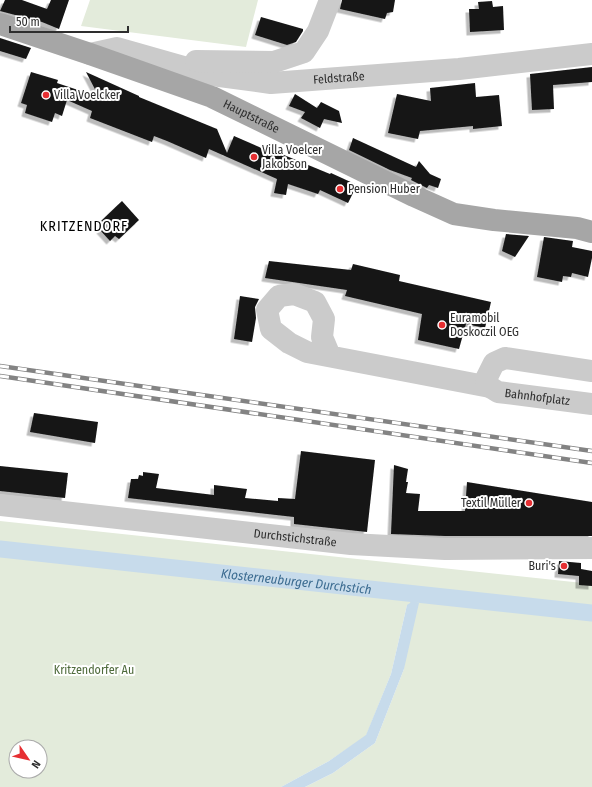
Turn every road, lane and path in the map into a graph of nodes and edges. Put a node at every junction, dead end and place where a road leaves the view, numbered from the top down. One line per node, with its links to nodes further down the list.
1 (330, 0): 5 (street)
2 (0, 24): 3 (main road, Hauptstraße)
3 (90, 54): 5 (street, Feldstraße); 6 (main road, Hauptstraße)
4 (592, 54): 5 (street, Feldstraße)
5 (157, 60)
6 (592, 232)
7 (330, 356): 9 (street)
8 (592, 372): 9 (street, Bahnhofplatz)
9 (490, 387): 10 (street, Bahnhofplatz)
10 (592, 404)
11 (0, 505): 12 (street, Durchstichstraße)
12 (592, 548)

